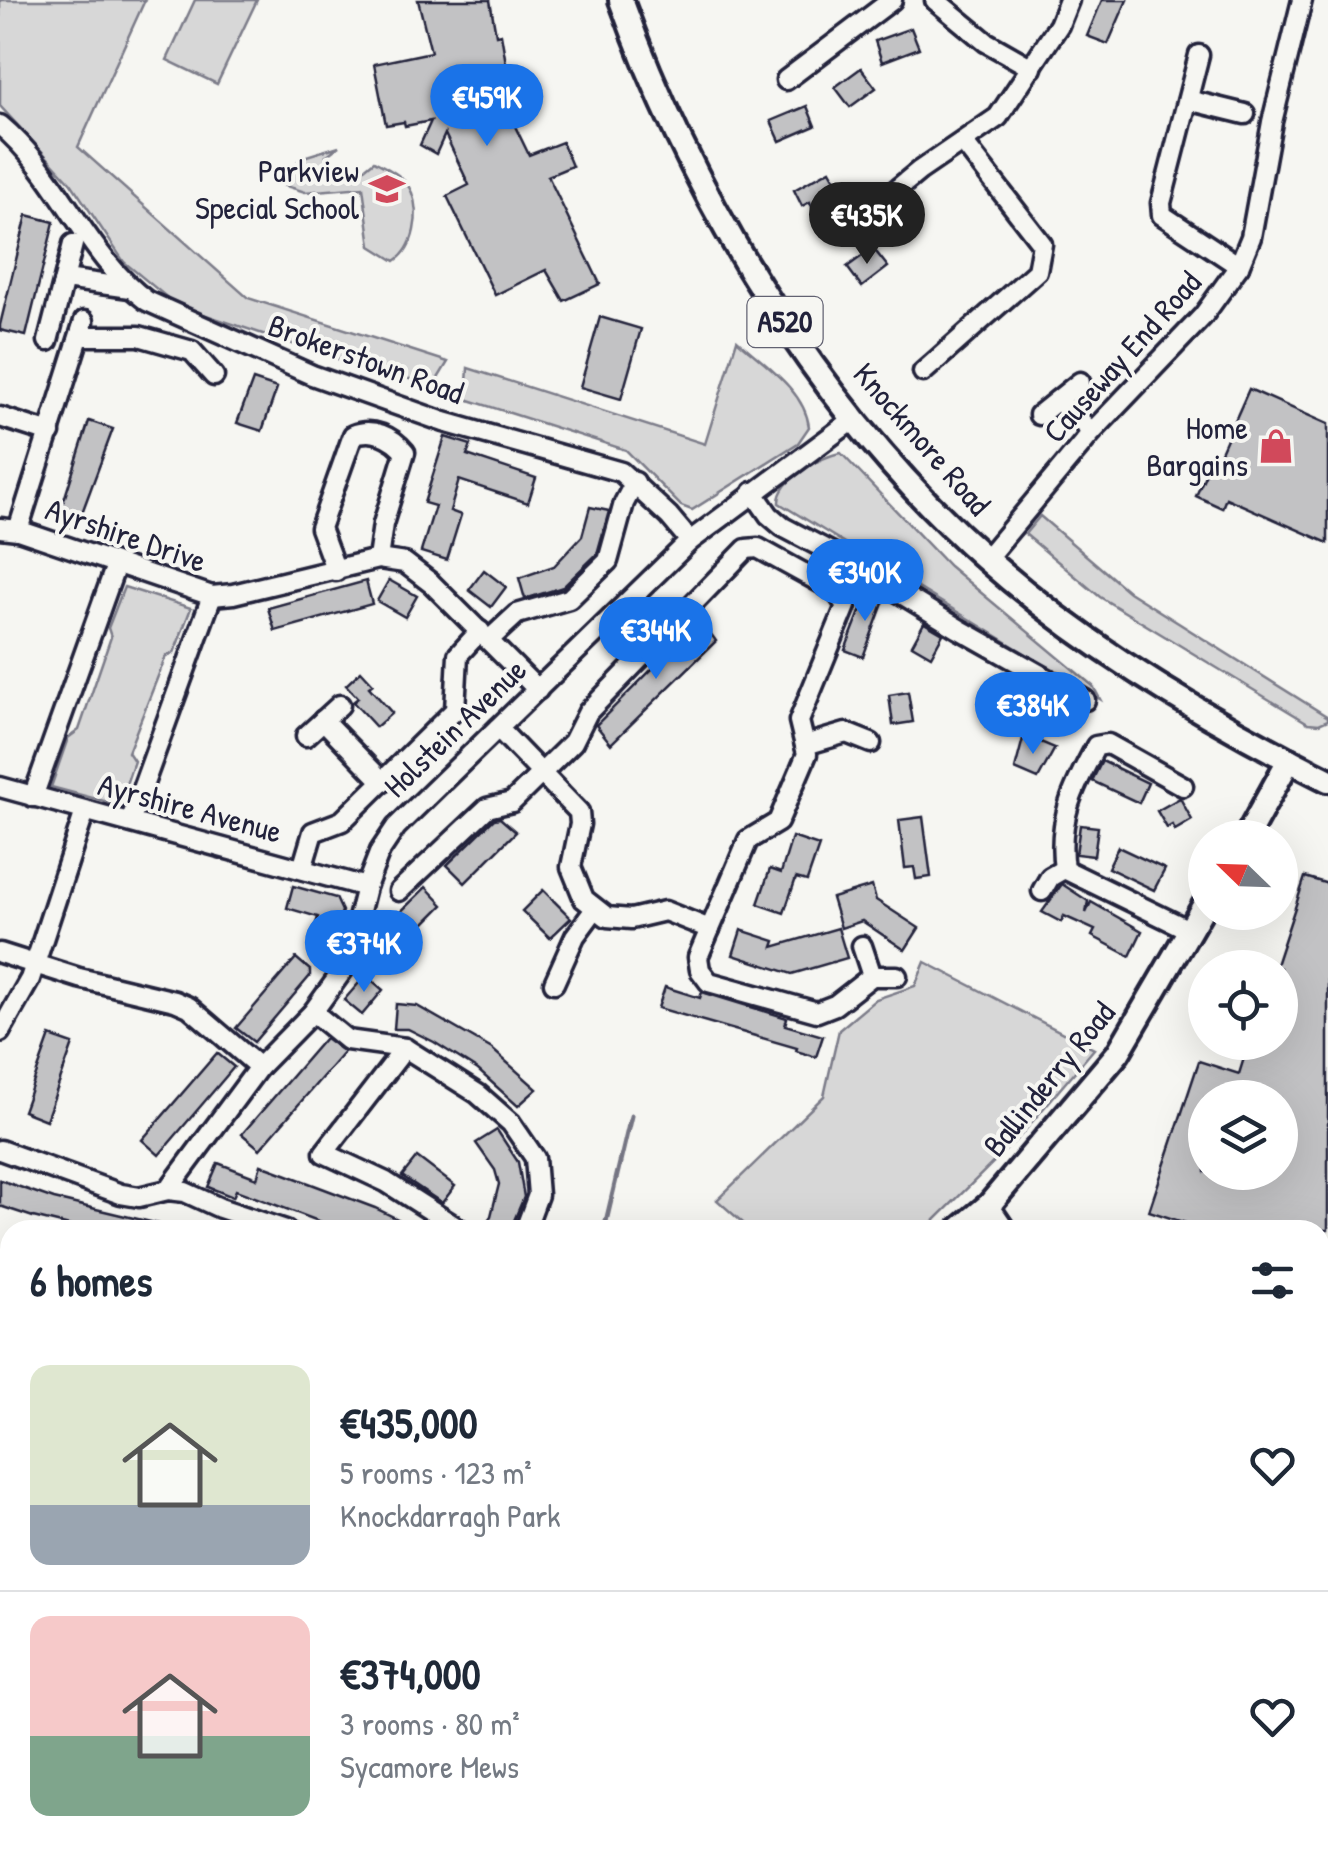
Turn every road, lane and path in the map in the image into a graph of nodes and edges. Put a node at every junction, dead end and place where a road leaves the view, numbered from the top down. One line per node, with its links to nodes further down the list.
1 (621, 0): 25 (main road, Knockmore Road / A520)
2 (892, 0): 8 (street)
3 (935, 0): 7 (street)
4 (1069, 0): 7 (street)
5 (1302, 0): 15 (street, Causeway End Road)
6 (1199, 55): 9 (street)
7 (1032, 68): 12 (street)
8 (786, 80)
9 (1188, 100): 10 (street); 15 (street)
10 (1245, 114)
11 (0, 125): 17 (street, Brokerstown Road)
12 (963, 142): 13 (street); 19 (street)
13 (856, 223)
14 (73, 244): 16 (street)
15 (1238, 266): 26 (street, Causeway End Road)
16 (65, 278): 17 (street); 18 (street)
17 (130, 288): 28 (street, Brokerstown Road)
18 (48, 341)
19 (924, 372)
20 (214, 376): 27 (street)
21 (1080, 382): 22 (street)
22 (1058, 400): 23 (street); 26 (street)
23 (1039, 415)
24 (0, 417): 27 (street)
25 (854, 420): 29 (street); 33 (main road, Knockmore Road / A520)
26 (1092, 432): 33 (street, Causeway End Road)
27 (50, 433): 30 (street)
28 (634, 482): 31 (street, Brokerstown Road); 37 (street)
29 (753, 492): 31 (street); 39 (street)
30 (9, 529): 34 (street, Ayrshire Drive)
31 (690, 542): 38 (street, Holstein Avenue)
32 (378, 559): 35 (street, Ayrshire Drive); 35 (street); 37 (street)
33 (986, 559): 46 (main road, Knockmore Road / A520)
34 (116, 565): 36 (street, Ayrshire Drive); 52 (street)
35 (336, 570): 36 (street, Ayrshire Drive)
36 (212, 596): 55 (street)
37 (485, 636): 38 (street); 49 (street)
38 (538, 690): 42 (street, Holstein Avenue)
39 (1085, 700)
40 (340, 705): 41 (street)
41 (324, 720): 43 (street); 49 (street)
42 (498, 728): 48 (street); 58 (street, Holstein Avenue)
43 (306, 736)
44 (871, 743): 45 (street)
45 (804, 745): 48 (street); 62 (street)
46 (1288, 760): 47 (main road, Knockmore Road / A520); 54 (main road)
47 (1324, 771)
48 (540, 774): 59 (street); 61 (street)
49 (384, 782): 56 (street)
50 (1182, 786): 57 (street)
51 (0, 787): 52 (street, Ayrshire Avenue)
52 (33, 797): 53 (street, Ayrshire Avenue)
53 (86, 811): 55 (street, Ayrshire Avenue); 67 (street)
54 (1256, 820)
55 (130, 822): 56 (street, Ayrshire Avenue)
56 (302, 869): 58 (street, Ayrshire Avenue)
57 (1064, 870): 60 (street); 63 (street)
58 (366, 886): 71 (street, Holstein Avenue)
59 (399, 891)
60 (1042, 891)
61 (595, 909): 62 (street); 70 (street)
62 (710, 929): 68 (street)
63 (1188, 930)
64 (1189, 930): 77 (main road, Ballinderry Road)
65 (862, 946): 68 (street)
66 (0, 953): 67 (street)
67 (34, 963): 72 (street); 74 (street)
68 (872, 976): 69 (street)
69 (897, 976)
70 (554, 983)
71 (313, 1012): 73 (street); 74 (street, Holstein Avenue)
72 (0, 1032)
73 (405, 1048): 79 (street); 80 (street)
74 (259, 1067): 76 (street, Holstein Avenue)
75 (0, 1150): 76 (street)
76 (168, 1190): 78 (street)
77 (989, 1205): 81 (main road, Ballinderry Road); 82 (street)
78 (253, 1220)
79 (445, 1220)
80 (529, 1220)
81 (971, 1220)
82 (999, 1220)

